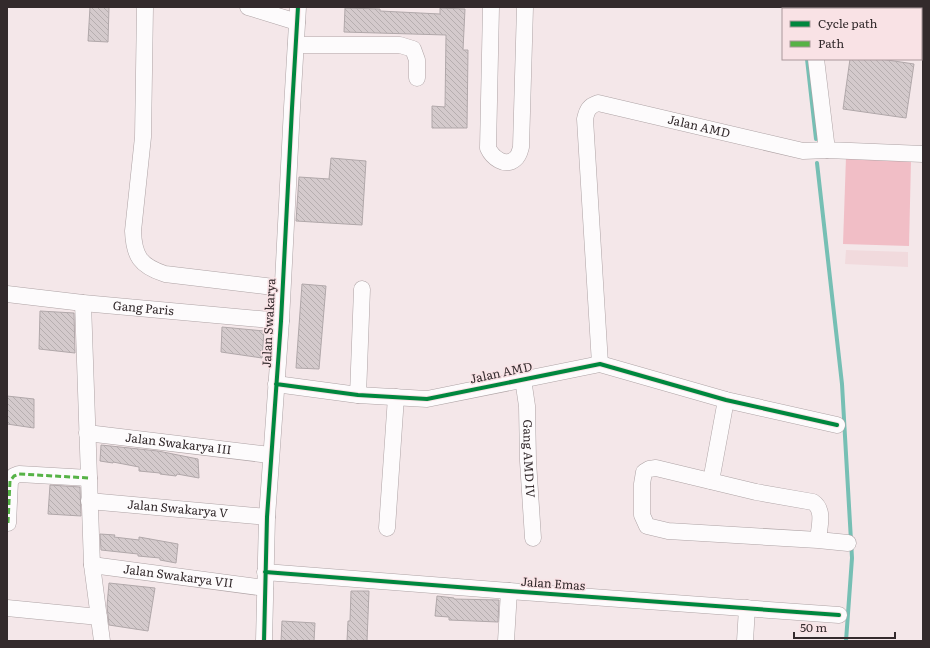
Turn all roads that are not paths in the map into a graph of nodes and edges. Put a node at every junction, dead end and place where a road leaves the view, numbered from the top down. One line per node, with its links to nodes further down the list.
1 (145, 7): 11 (street)
2 (248, 7): 5 (street)
3 (491, 7): 4 (street)
4 (525, 7)
5 (298, 15): 6 (street, Jalan Swakarya)
6 (296, 45): 8 (street); 11 (street, Jalan Swakarya)
7 (816, 60): 9 (street)
8 (417, 78)
9 (827, 150): 10 (street); 16 (street, Jalan AMD)
10 (923, 154)
11 (282, 288): 15 (street, Jalan Swakarya)
12 (362, 290): 19 (street)
13 (7, 294): 14 (street, Gang Paris)
14 (83, 303): 15 (street, Gang Paris); 23 (street)
15 (280, 321): 18 (street, Jalan Swakarya)
16 (600, 364): 17 (street, Jalan AMD); 21 (street, Jalan AMD)
17 (523, 379): 20 (street, Jalan AMD); 31 (street, Gang AMD IV)
18 (276, 384): 19 (street, Jalan AMD); 24 (street, Jalan Swakarya)
19 (358, 395): 20 (street, Jalan AMD)
20 (396, 397): 30 (street)
21 (726, 400): 22 (street, Jalan AMD); 26 (street)
22 (837, 426)
23 (87, 433): 24 (street, Jalan Swakarya III); 25 (street)
24 (270, 455): 28 (street, Jalan Swakarya)
25 (89, 478): 27 (street); 29 (street)
26 (711, 481): 32 (street); 32 (street)
27 (89, 501): 28 (street, Jalan Swakarya V); 34 (street)
28 (267, 517): 35 (street, Jalan Swakarya)
29 (8, 523)
30 (387, 528)
31 (533, 538)
32 (818, 540): 33 (street)
33 (848, 543)
34 (92, 565): 35 (street, Jalan Swakarya VII); 40 (street)
35 (265, 580): 36 (street, Jalan Emas); 42 (street, Jalan Swakarya)
36 (509, 591): 38 (street, Jalan Emas); 43 (street)
37 (7, 608): 40 (street)
38 (747, 608): 39 (street, Jalan Emas); 44 (street)
39 (838, 615)
40 (99, 617): 41 (street)
41 (102, 641)
42 (264, 641)
43 (506, 641)
44 (745, 641)

